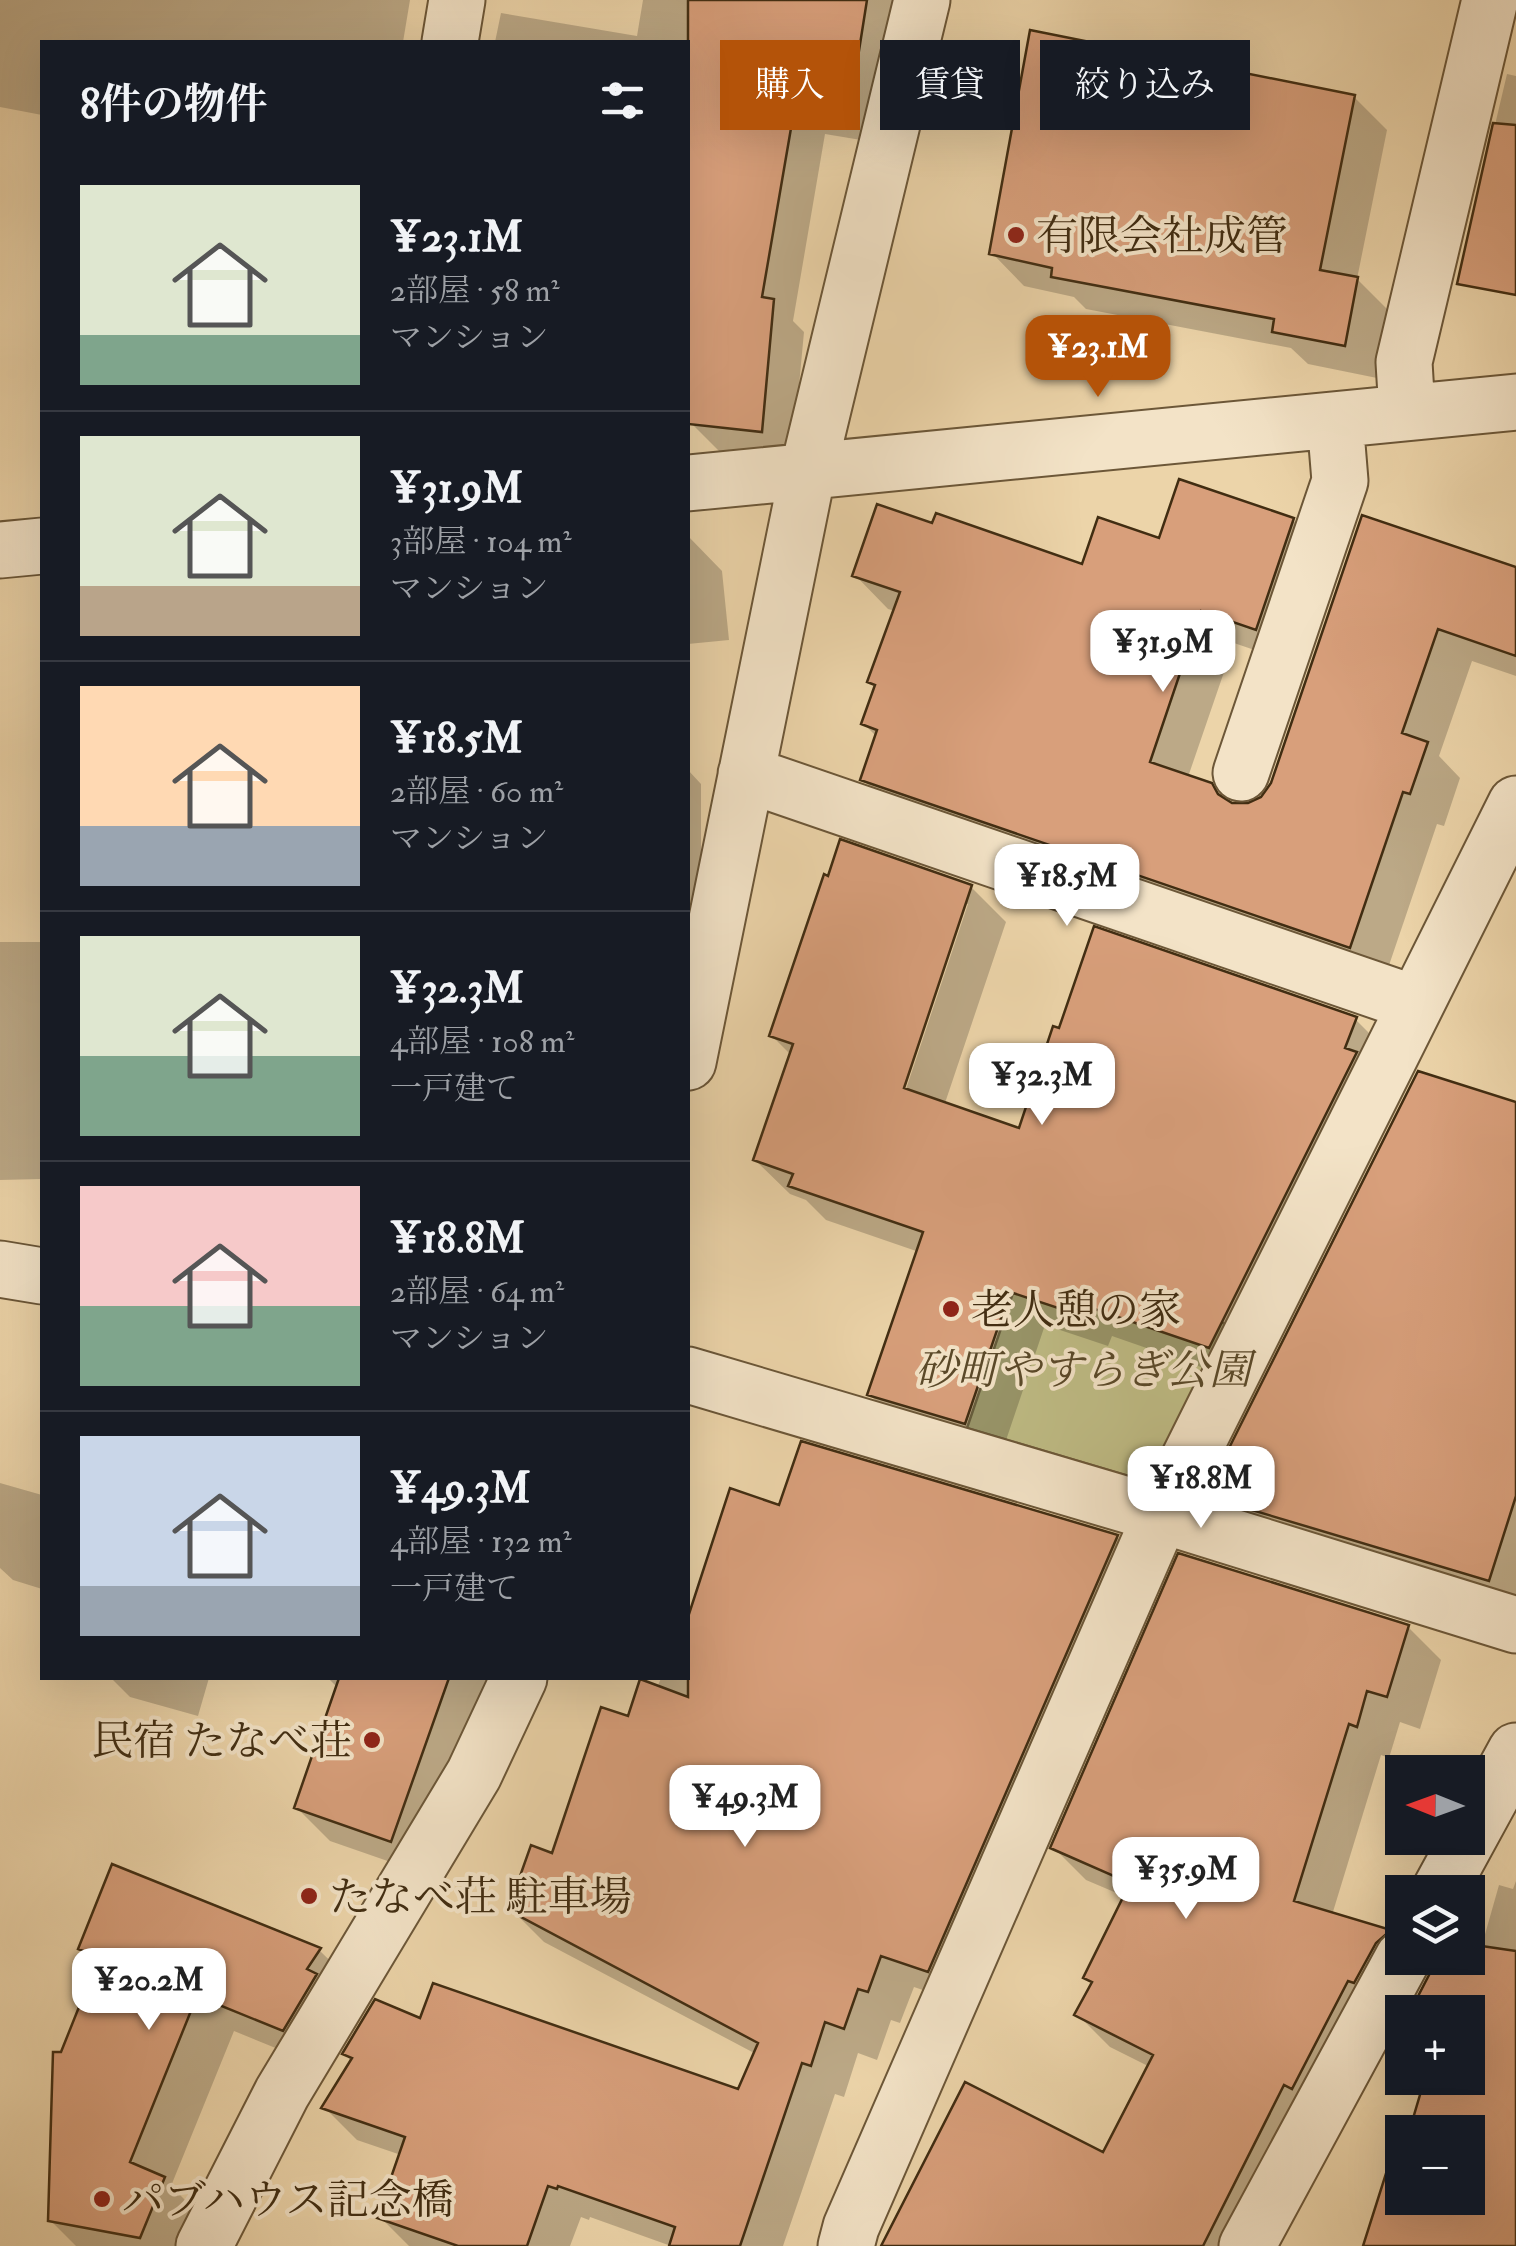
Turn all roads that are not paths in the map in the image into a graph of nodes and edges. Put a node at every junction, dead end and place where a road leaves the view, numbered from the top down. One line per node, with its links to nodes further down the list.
1 (457, 0): 4 (street)
2 (922, 0): 8 (street)
3 (1490, 0): 6 (street)
4 (450, 40)
5 (1516, 402): 6 (street)
6 (1408, 412): 7 (street)
7 (1335, 420): 8 (street); 12 (street)
8 (808, 471): 9 (street); 13 (street)
9 (690, 483)
10 (40, 546): 11 (street)
11 (0, 550)
12 (1241, 772)
13 (746, 774): 15 (street); 16 (street)
14 (1516, 804): 15 (street)
15 (1416, 1004): 20 (street)
16 (690, 1052)
17 (0, 1269): 18 (street)
18 (40, 1276)
19 (690, 1376): 20 (street)
20 (1161, 1515): 21 (street); 27 (street)
21 (1516, 1625)
22 (518, 1680): 26 (street)
23 (1516, 1750): 24 (street)
24 (1448, 1875)
25 (1395, 1975): 28 (street)
26 (204, 2246)
27 (846, 2246)
28 (1247, 2246)

